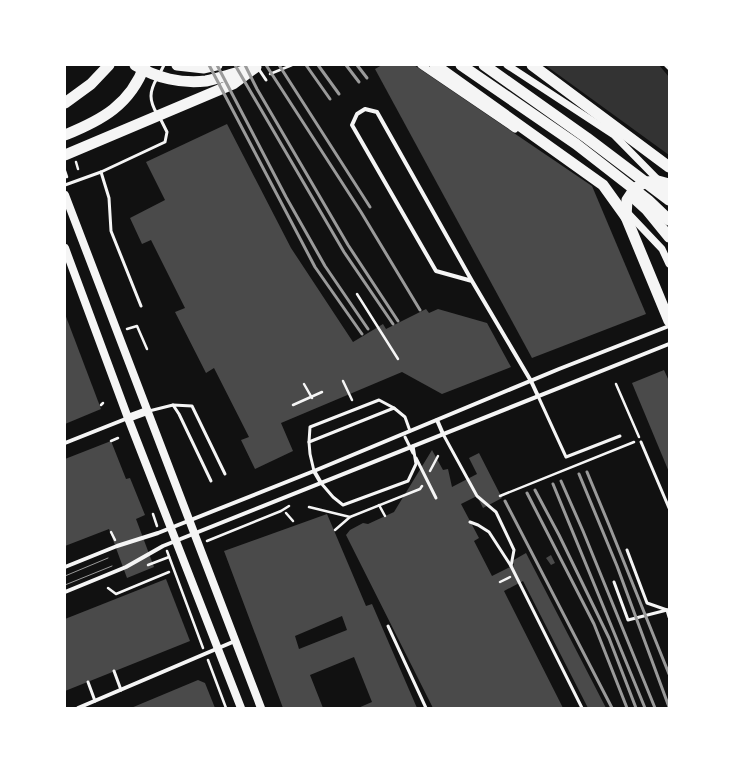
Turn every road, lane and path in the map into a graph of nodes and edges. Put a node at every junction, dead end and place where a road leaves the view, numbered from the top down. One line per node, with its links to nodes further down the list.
1 (109, 65): 17 (highway)
2 (135, 65): 14 (highway)
3 (145, 65): 18 (highway)
4 (164, 65): 22 (lane)
5 (178, 65): 6 (highway)
6 (217, 65)
7 (421, 65): 32 (street)
8 (436, 65): 28 (highway)
9 (461, 65): 19 (highway)
10 (484, 65): 27 (highway)
11 (507, 65): 25 (street)
12 (532, 65): 21 (highway)
13 (665, 65): 15 (path)
14 (257, 66): 16 (lane); 20 (highway)
15 (669, 69)
16 (266, 80)
17 (65, 103)
18 (65, 135)
19 (576, 144): 29 (highway); 30 (highway)
20 (65, 154)
21 (669, 166)
22 (101, 172): 24 (lane); 35 (lane)
23 (669, 184): 28 (highway)
24 (65, 185)
25 (669, 191)
26 (65, 195): 53 (main road)
27 (669, 200)
28 (626, 218): 36 (highway)
29 (669, 220)
30 (669, 237)
31 (65, 248): 54 (main road)
32 (669, 264)
33 (472, 281): 33 (street); 43 (street)
34 (356, 294): 41 (path)
35 (141, 306)
36 (669, 321)
37 (669, 326): 43 (street)
38 (127, 329): 40 (path)
39 (669, 344): 47 (street)
40 (147, 349)
41 (398, 359)
42 (343, 381): 49 (path)
43 (531, 381): 47 (street); 55 (street)
44 (304, 384): 48 (path)
45 (616, 384): 70 (path)
46 (322, 392): 51 (path)
47 (538, 396): 57 (street); 58 (lane)
48 (312, 398)
49 (352, 400)
50 (173, 405): 53 (lane); 67 (lane); 68 (lane)
51 (293, 405)
52 (394, 408): 56 (lane); 62 (lane); 62 (lane)
53 (147, 411): 54 (main road); 99 (main road)
54 (128, 418): 64 (street); 100 (main road)
55 (437, 420): 56 (street); 57 (street)
56 (410, 431): 66 (street)
57 (444, 434): 65 (street); 89 (lane)
58 (620, 436)
59 (405, 437): 71 (lane)
60 (118, 438): 61 (path)
61 (111, 441)
62 (310, 442): 66 (lane)
63 (641, 442): 74 (lane)
64 (65, 443)
65 (413, 446): 69 (street); 69 (lane)
66 (314, 471): 69 (street); 90 (street)
67 (224, 474)
68 (212, 481)
69 (321, 483): 95 (street)
70 (500, 496)
71 (436, 498)
72 (292, 505): 85 (path)
73 (379, 505): 77 (path)
74 (669, 508)
75 (151, 510): 83 (path)
76 (286, 513): 79 (path)
77 (385, 516)
78 (350, 517): 81 (path)
79 (293, 521)
80 (470, 522): 89 (lane)
81 (335, 530)
82 (111, 532): 84 (path)
83 (160, 532)
84 (114, 538)
85 (201, 544)
86 (165, 547): 101 (path)
87 (627, 550): 96 (lane)
88 (172, 556): 91 (path)
89 (511, 566): 111 (lane)
90 (65, 567)
91 (142, 567)
92 (169, 572): 94 (path)
93 (614, 582): 96 (lane)
94 (108, 588)
95 (65, 592)
96 (667, 610): 97 (lane)
97 (669, 617)
98 (388, 626): 110 (lane)
99 (235, 641): 100 (street); 109 (main road)
100 (218, 649): 101 (street); 108 (main road)
101 (206, 654): 104 (street); 107 (path)
102 (114, 671): 104 (lane)
103 (88, 682): 105 (lane)
104 (122, 690): 105 (street)
105 (95, 701): 106 (street)
106 (78, 708)
107 (226, 708)
108 (241, 708)
109 (261, 708)
110 (426, 708)
111 (582, 708)

